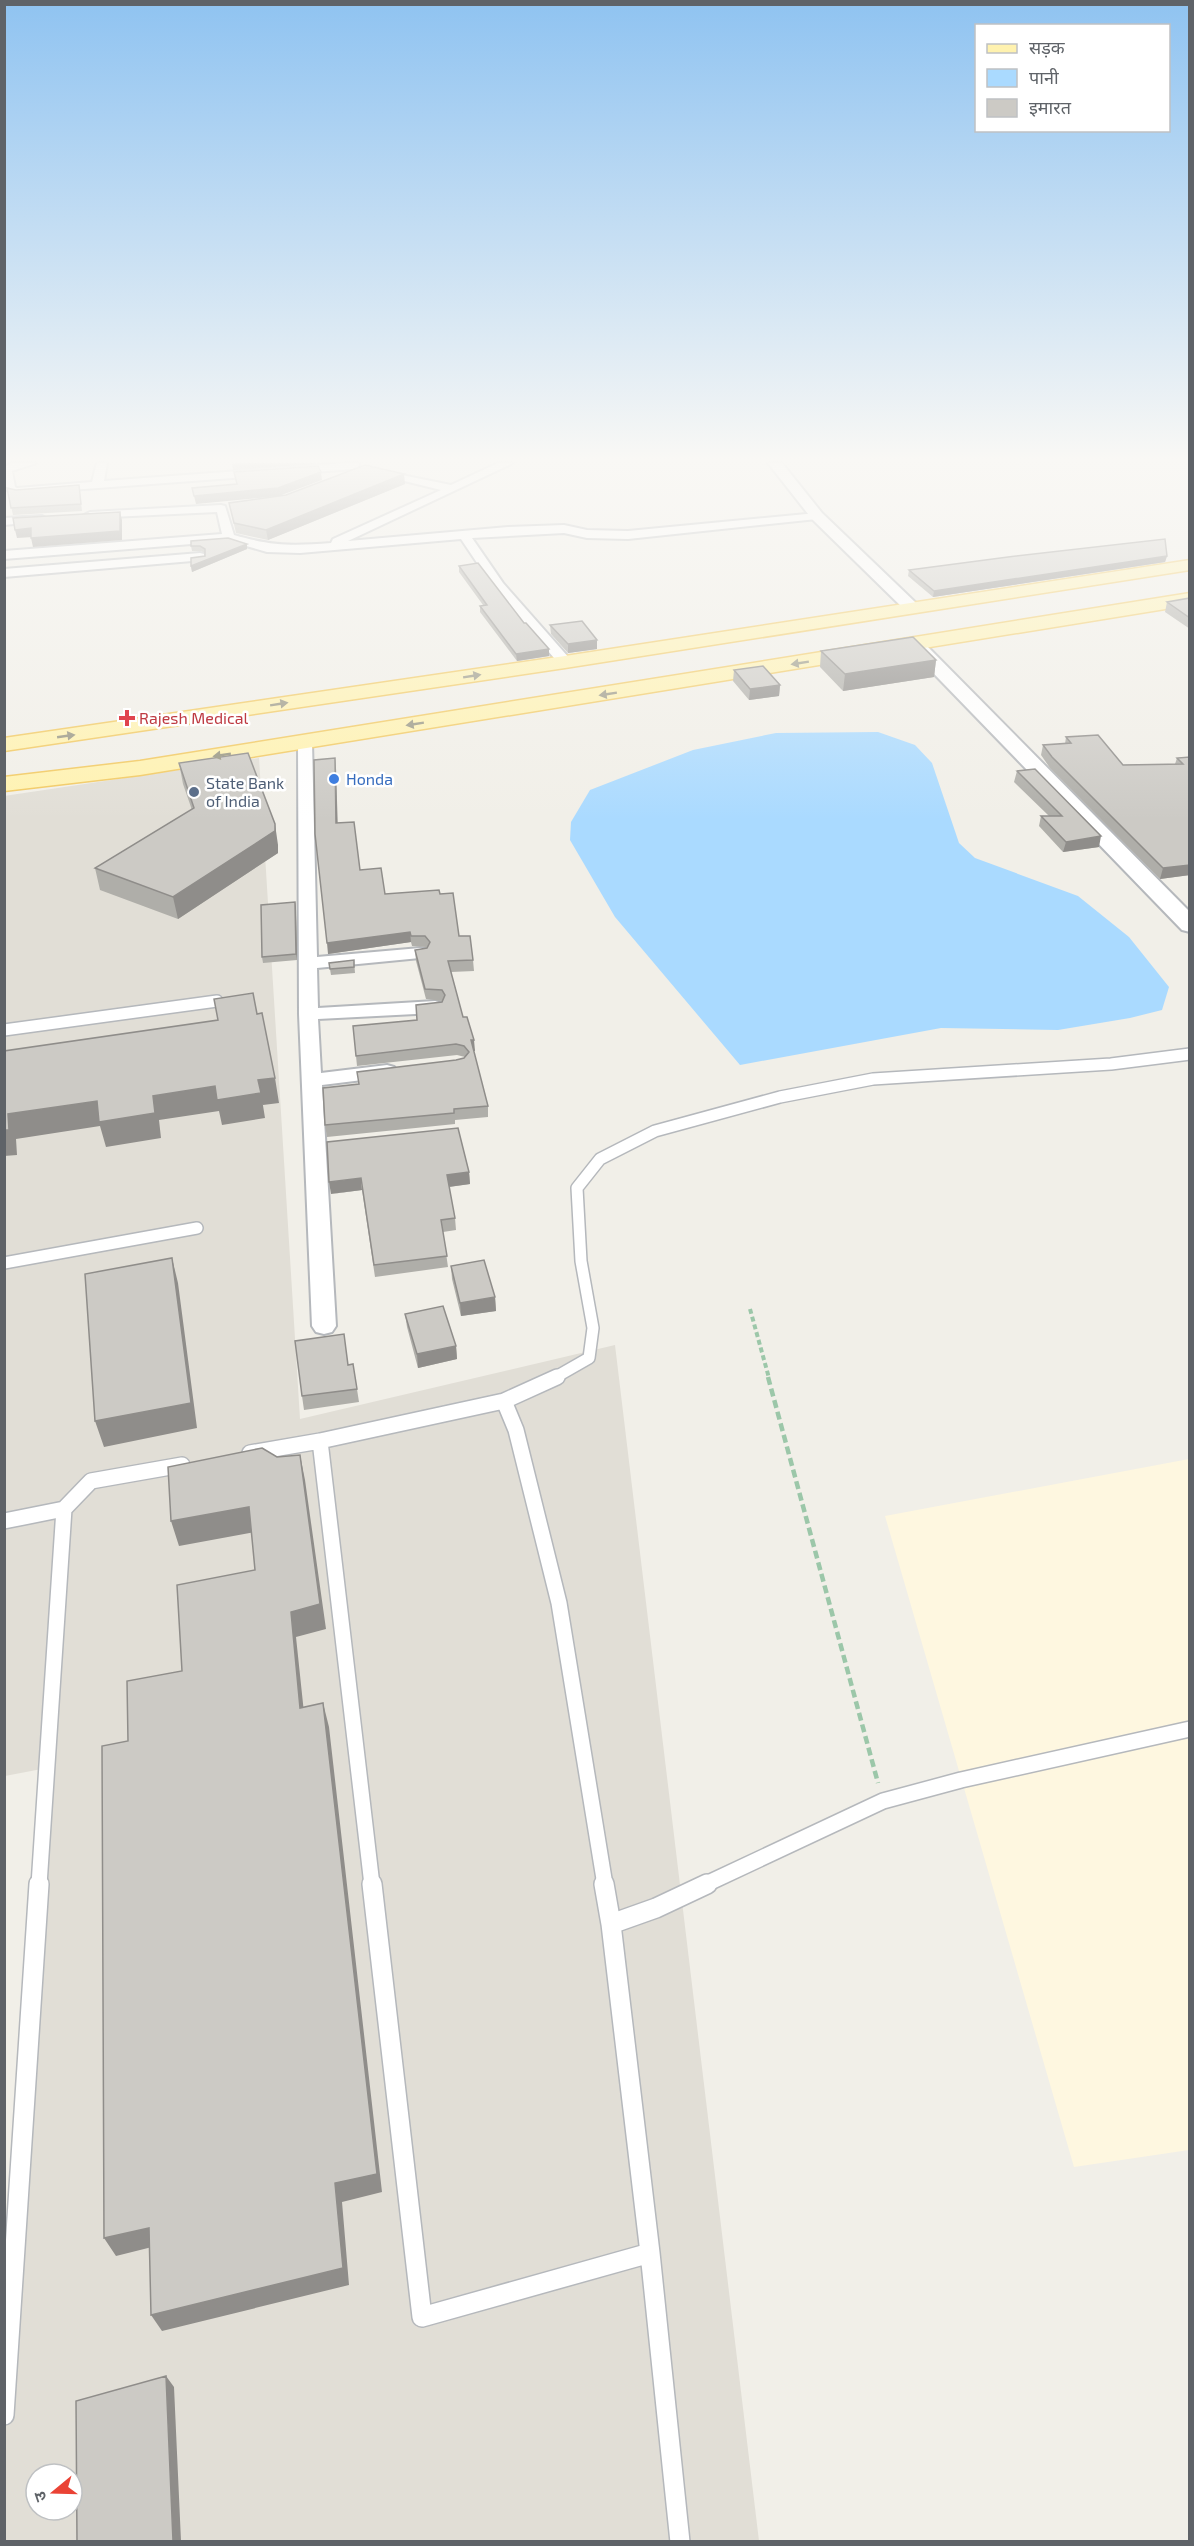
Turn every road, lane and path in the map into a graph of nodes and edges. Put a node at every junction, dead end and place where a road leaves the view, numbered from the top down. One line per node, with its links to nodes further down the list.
1 (496, 582): 7 (street)
2 (885, 582): 5 (street)
3 (1078, 582): 5 (main road)
4 (1190, 599): 6 (main road)
5 (911, 607): 7 (main road)
6 (915, 644): 8 (main road, one-way to 8); 11 (street)
7 (565, 662): 9 (main road, one-way to 7)
8 (305, 742): 10 (main road, one-way to 10); 13 (street)
9 (6, 744)
10 (7, 785)
11 (1190, 925)
12 (420, 953): 13 (street)
13 (308, 963): 16 (street)
14 (216, 1001): 17 (lane)
15 (435, 1007): 16 (street)
16 (309, 1014): 20 (street)
17 (4, 1030)
18 (1190, 1054): 27 (lane)
19 (401, 1070): 20 (street)
20 (312, 1080): 22 (street)
21 (338, 1145): 22 (street)
22 (315, 1148): 26 (street)
23 (197, 1228): 24 (lane)
24 (4, 1263)
25 (750, 1309): 34 (path)
26 (324, 1326)
27 (504, 1401): 28 (lane); 35 (lane)
28 (320, 1441): 29 (lane); 36 (lane)
29 (240, 1455)
30 (194, 1463): 31 (lane)
31 (64, 1509): 32 (lane); 37 (lane)
32 (4, 1521)
33 (1190, 1729): 34 (lane)
34 (883, 1801): 35 (lane)
35 (611, 1924): 36 (lane)
36 (650, 2253): 38 (lane)
37 (4, 2415)
38 (680, 2541)

